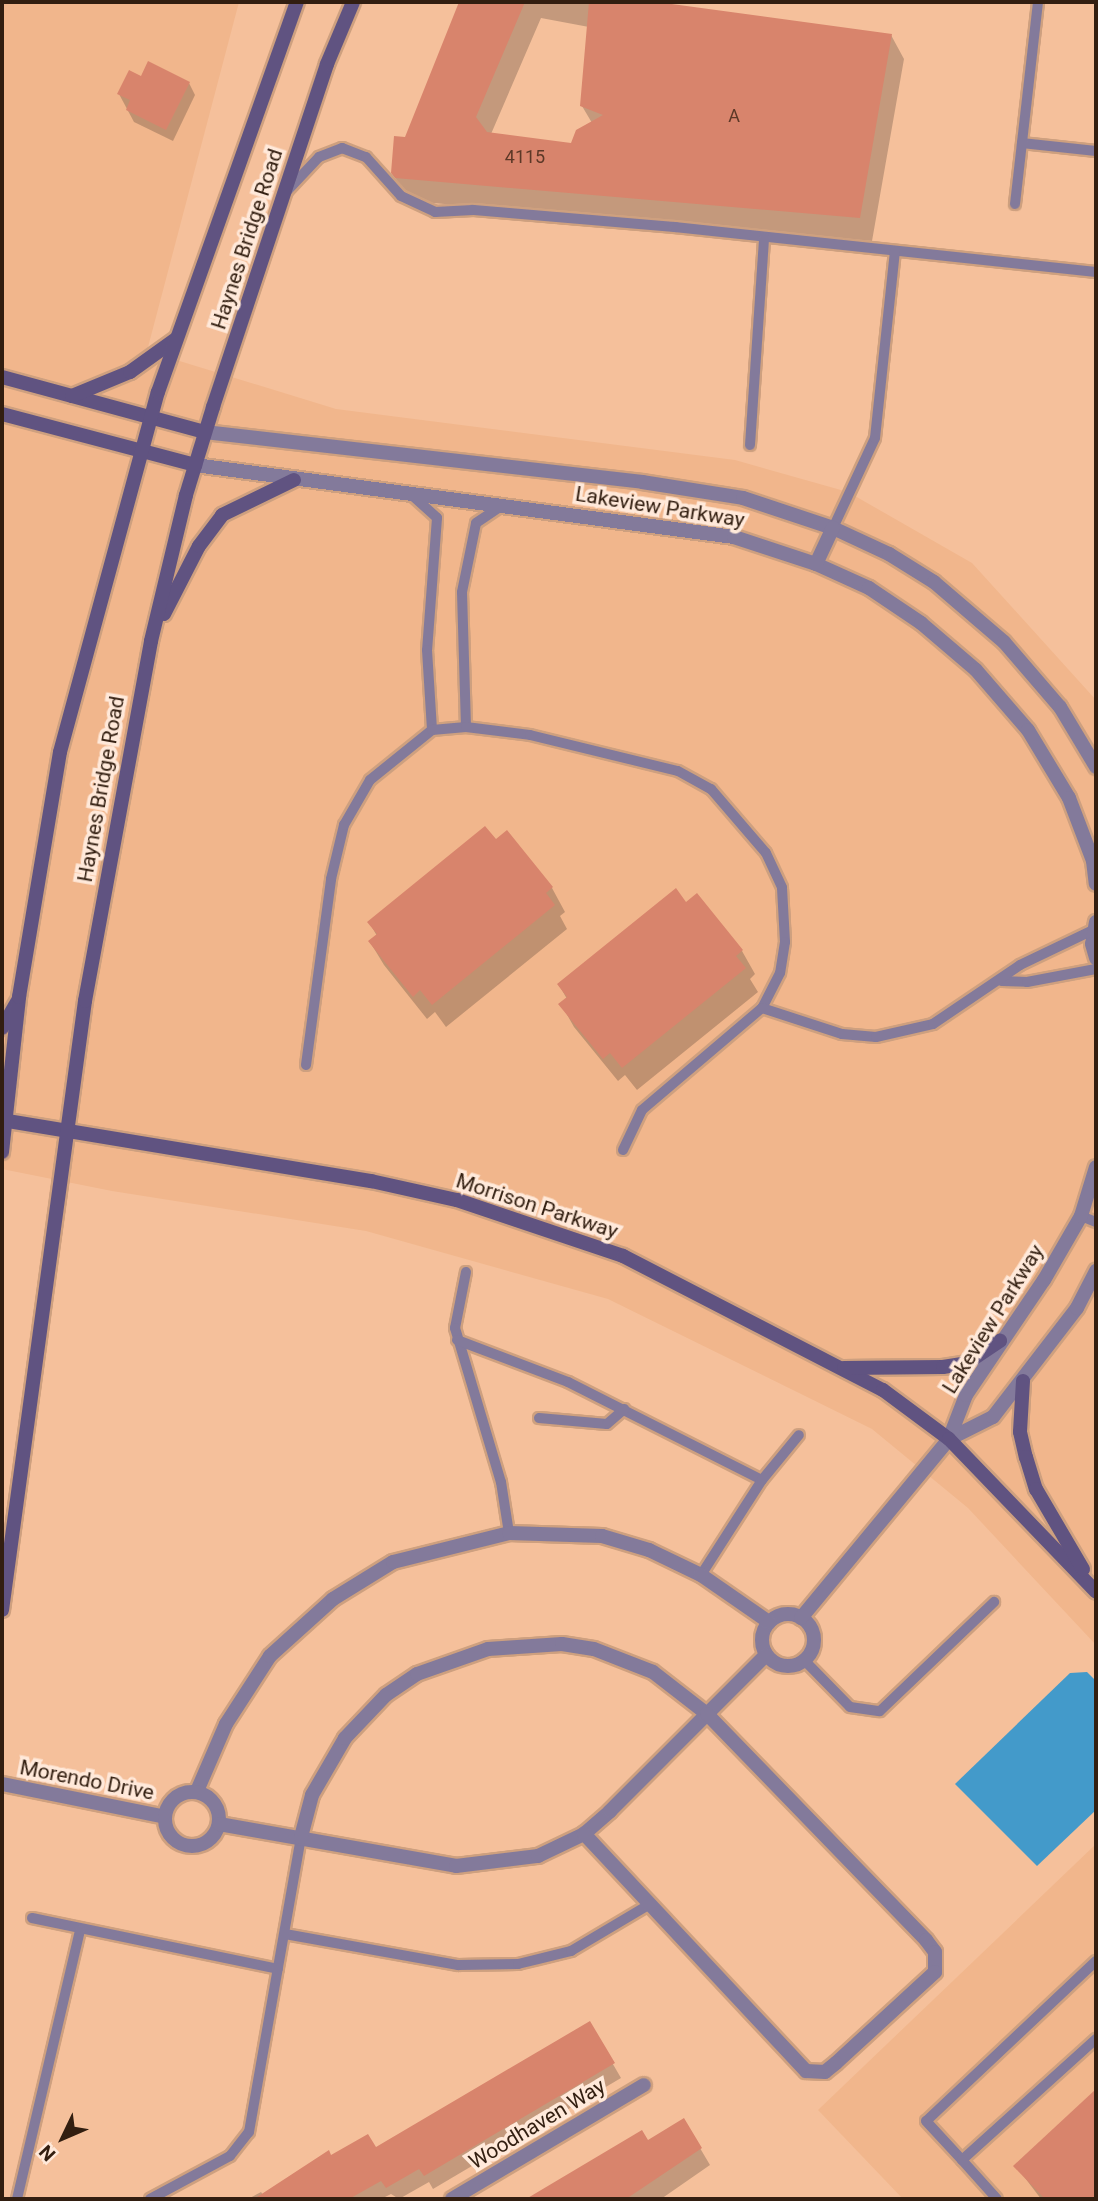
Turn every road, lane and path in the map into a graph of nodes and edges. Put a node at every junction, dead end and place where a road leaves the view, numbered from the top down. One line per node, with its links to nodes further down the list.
1 (297, 2): 11 (main road, Haynes Bridge Road)
2 (353, 2): 6 (main road, Haynes Bridge Road)
3 (1038, 2): 4 (lane)
4 (1022, 144): 5 (lane); 7 (lane)
5 (1096, 151)
6 (284, 195): 8 (lane); 16 (main road, Haynes Bridge Road)
7 (1015, 204)
8 (764, 237): 9 (lane); 17 (lane)
9 (895, 251): 10 (lane); 23 (lane)
10 (1096, 272)
11 (177, 338): 13 (main road); 15 (main road, Haynes Bridge Road)
12 (2, 377): 13 (main road)
13 (72, 396): 15 (main road)
14 (2, 414): 18 (main road, Lakeview Parkway)
15 (150, 418): 16 (main road); 18 (main road, Haynes Bridge Road)
16 (205, 432): 19 (main road, Haynes Bridge Road); 23 (street, Lakeview Parkway)
17 (750, 445)
18 (141, 451): 19 (main road, Lakeview Parkway); 34 (main road, Haynes Bridge Road)
19 (195, 465): 20 (street, Lakeview Parkway); 25 (main road, Haynes Bridge Road)
20 (294, 480): 21 (street, Lakeview Parkway); 25 (main road)
21 (414, 496): 22 (street, Lakeview Parkway); 27 (lane)
22 (500, 507): 24 (street, Lakeview Parkway); 26 (lane)
23 (833, 528): 24 (street); 28 (street, Lakeview Parkway)
24 (816, 564): 29 (street, Lakeview Parkway)
25 (151, 641): 39 (main road, Haynes Bridge Road)
26 (466, 727): 27 (lane); 35 (lane)
27 (432, 730): 37 (lane)
28 (1096, 767)
29 (1096, 884)
30 (1095, 926): 31 (street); 33 (lane)
31 (1096, 958)
32 (1096, 969): 33 (lane)
33 (1002, 981): 35 (lane)
34 (19, 997): 36 (main road); 38 (main road, Haynes Bridge Road)
35 (762, 1009): 40 (lane)
36 (2, 1028)
37 (306, 1065)
38 (3, 1117): 39 (main road, Morrison Parkway); 41 (main road, Haynes Bridge Road)
39 (69, 1130): 50 (main road, Morrison Parkway); 61 (main road, Haynes Bridge Road)
40 (623, 1150)
41 (2, 1152)
42 (1096, 1167): 43 (street, Lakeview Parkway)
43 (1094, 1182): 44 (street, Lakeview Parkway)
44 (1081, 1216): 45 (lane); 49 (street, Lakeview Parkway)
45 (1096, 1222)
46 (1096, 1271): 51 (street)
47 (466, 1272): 48 (lane)
48 (457, 1340): 52 (lane); 57 (lane)
49 (1000, 1341): 50 (main road); 55 (street, Lakeview Parkway)
50 (842, 1368): 55 (main road, Morrison Parkway)
51 (1023, 1381): 55 (street); 59 (main road)
52 (624, 1409): 53 (lane); 56 (lane)
53 (539, 1418)
54 (799, 1435): 56 (lane)
55 (949, 1439): 59 (main road, Morrison Parkway); 62 (street)
56 (762, 1480): 58 (lane)
57 (509, 1533): 58 (street); 68 (street)
58 (701, 1575): 63 (street)
59 (1096, 1592)
60 (994, 1602): 65 (lane)
61 (2, 1610)
62 (801, 1618): 63 (street); 65 (street)
63 (769, 1622): 64 (street)
64 (766, 1655): 65 (street); 66 (street)
65 (805, 1661)
66 (707, 1714): 71 (street); 72 (street); 73 (street)
67 (2, 1784): 69 (street, Morendo Drive)
68 (197, 1791): 69 (street); 70 (street)
69 (165, 1817): 70 (street)
70 (219, 1824): 72 (street)
71 (584, 1833): 72 (street); 73 (street)
72 (301, 1837): 76 (lane)
73 (650, 1904): 76 (lane)
74 (32, 1918): 75 (lane)
75 (80, 1930): 78 (lane); 82 (lane)
76 (285, 1934): 78 (lane)
77 (1096, 1961): 81 (lane)
78 (278, 1969): 83 (lane)
79 (1096, 2039): 81 (lane)
80 (644, 2085): 84 (street, Woodhaven Way)
81 (962, 2161): 85 (lane)
82 (17, 2199)
83 (150, 2199)
84 (452, 2199)
85 (997, 2199)

